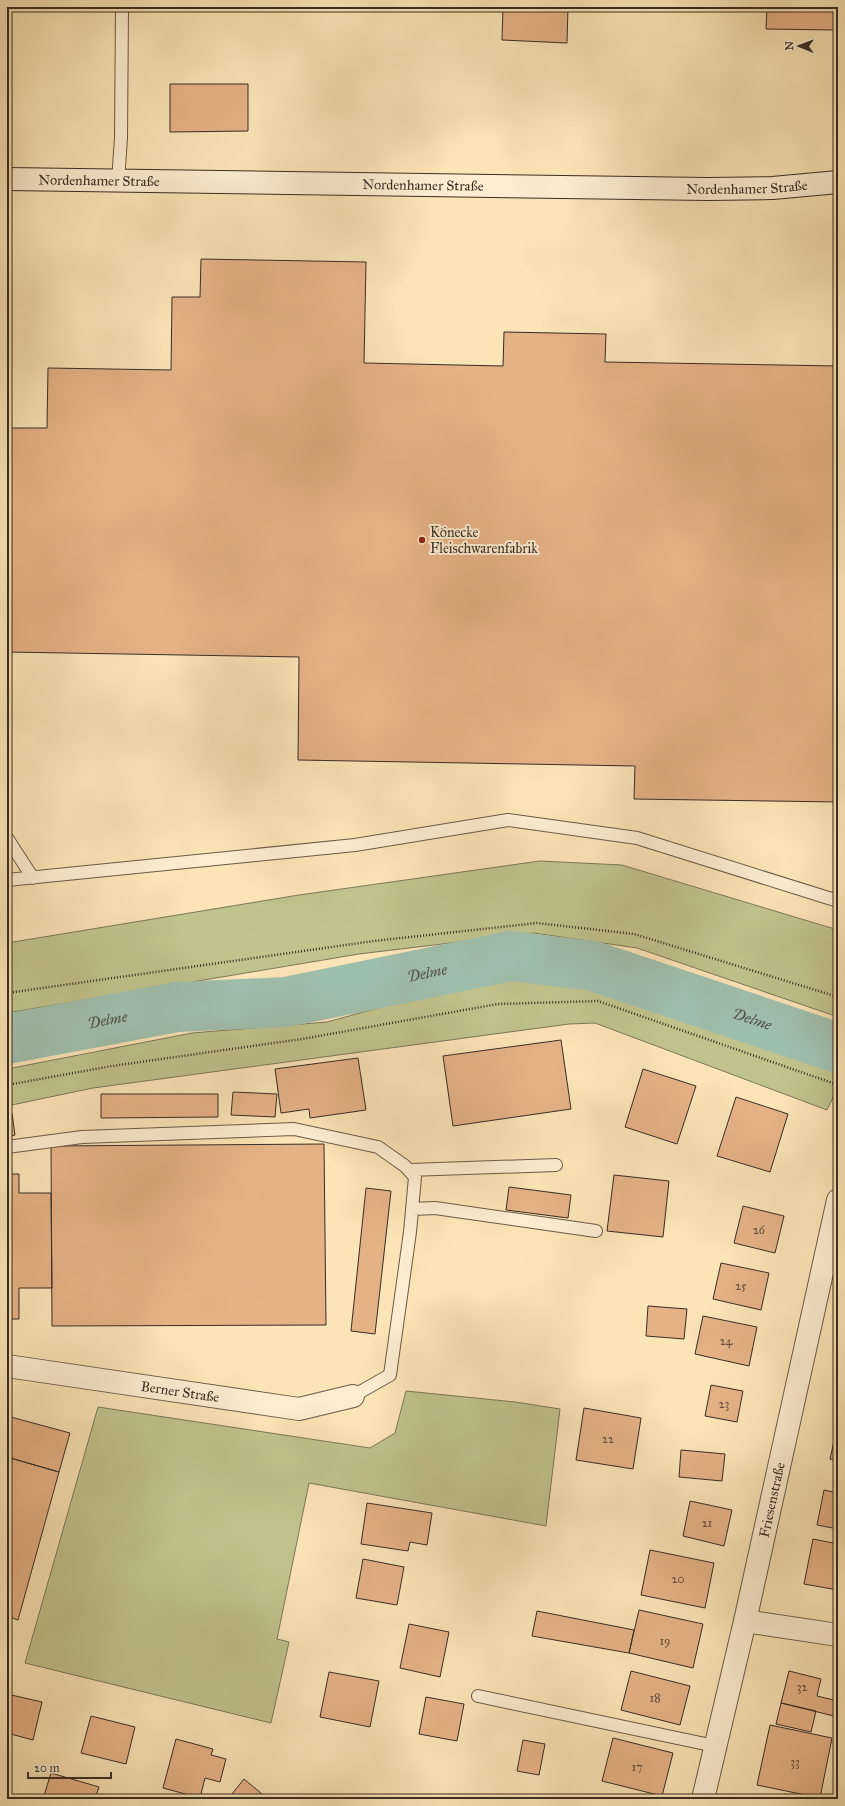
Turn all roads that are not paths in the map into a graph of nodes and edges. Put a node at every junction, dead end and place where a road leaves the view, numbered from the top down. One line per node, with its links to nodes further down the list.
1 (122, 7): 3 (lane)
2 (7, 179): 3 (street, Nordenhamer Straße)
3 (118, 181): 4 (street, Nordenhamer Straße)
4 (838, 182)
5 (7, 838): 6 (lane)
6 (33, 878): 7 (lane); 8 (lane)
7 (7, 880)
8 (838, 901)
9 (7, 1147): 11 (lane)
10 (556, 1165): 11 (lane)
11 (409, 1170): 13 (lane)
12 (838, 1200): 17 (street, Friesenstraße)
13 (412, 1209): 14 (lane); 16 (lane)
14 (596, 1231)
15 (7, 1366): 16 (street, Berner Straße)
16 (353, 1396)
17 (745, 1622): 18 (street); 20 (street, Friesenstraße)
18 (838, 1635)
19 (478, 1696): 20 (lane)
20 (715, 1746): 21 (street, Friesenstraße)
21 (703, 1799)

